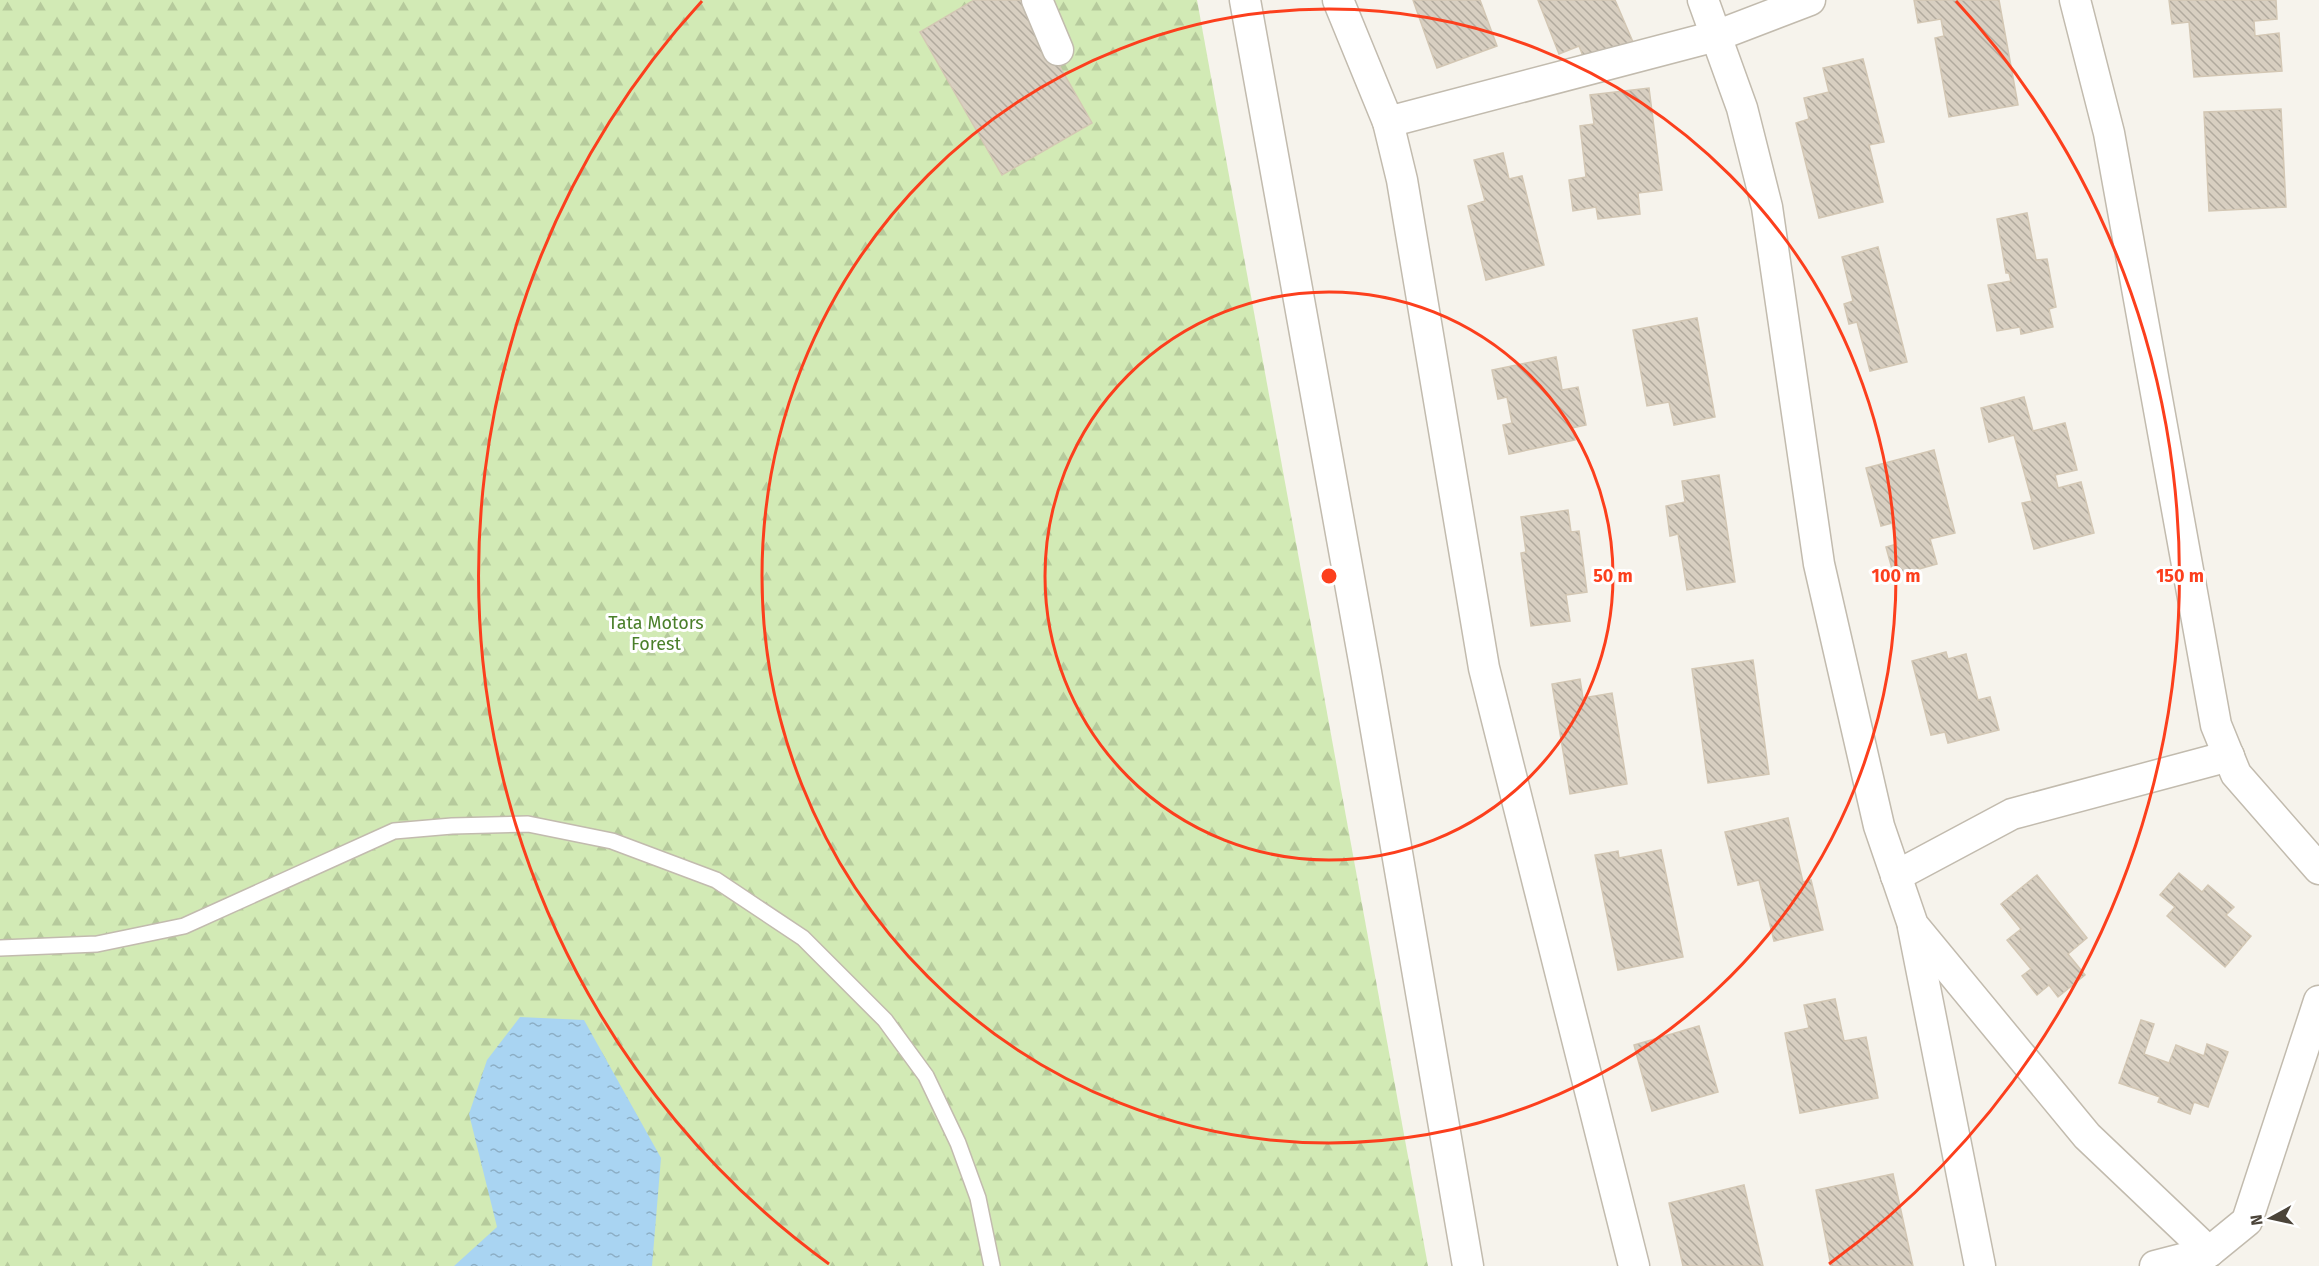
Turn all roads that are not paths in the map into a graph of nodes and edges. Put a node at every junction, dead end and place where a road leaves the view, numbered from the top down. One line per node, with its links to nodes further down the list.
1 (1037, 0): 8 (street)
2 (1245, 0): 18 (street)
3 (1338, 0): 9 (street)
4 (1703, 0): 7 (street)
5 (1810, 0): 7 (street)
6 (2075, 0): 10 (street)
7 (1716, 36): 9 (street); 12 (street)
8 (1058, 50)
9 (1388, 122): 19 (street)
10 (2229, 756): 11 (street); 12 (street)
11 (2319, 869)
12 (1896, 876): 13 (street)
13 (1913, 925): 16 (street); 20 (street)
14 (0, 948): 17 (lane)
15 (2319, 1001): 16 (street)
16 (2209, 1252): 21 (street)
17 (992, 1266)
18 (1468, 1266)
19 (1634, 1266)
20 (1980, 1266)
21 (2155, 1266)

